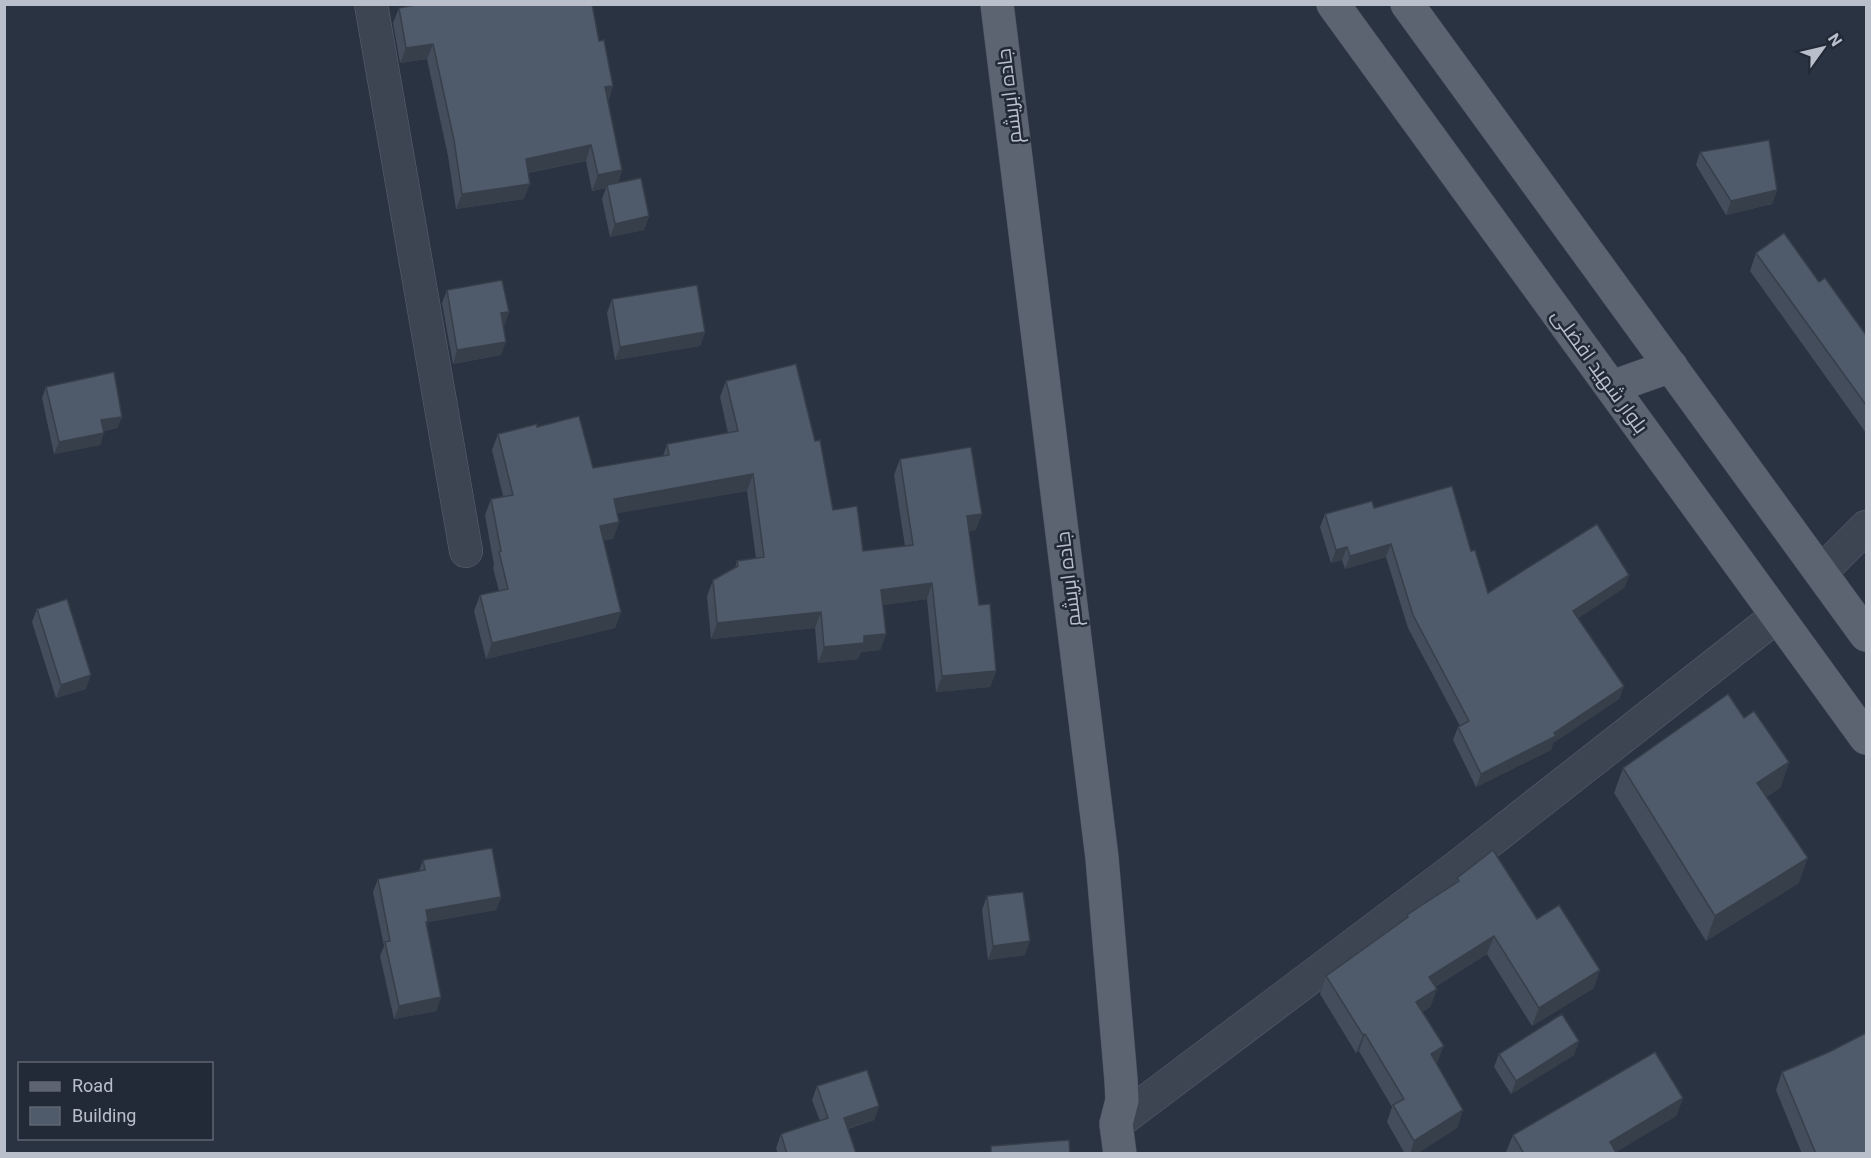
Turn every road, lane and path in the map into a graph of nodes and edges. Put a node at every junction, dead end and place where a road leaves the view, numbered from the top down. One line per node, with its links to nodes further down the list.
1 (371, 4): 8 (street)
2 (997, 4): 13 (main road, جاده ابریشم)
3 (1333, 4): 6 (main road, بلوار شهید افضلی)
4 (1407, 4): 5 (main road)
5 (1671, 366): 6 (main road); 9 (main road)
6 (1612, 387): 10 (main road, بلوار شهید افضلی)
7 (1866, 527): 9 (street)
8 (466, 551)
9 (1821, 572): 11 (main road)
10 (1777, 616): 12 (main road, بلوار شهید افضلی); 13 (street)
11 (1866, 634)
12 (1866, 738)
13 (1118, 1139)

